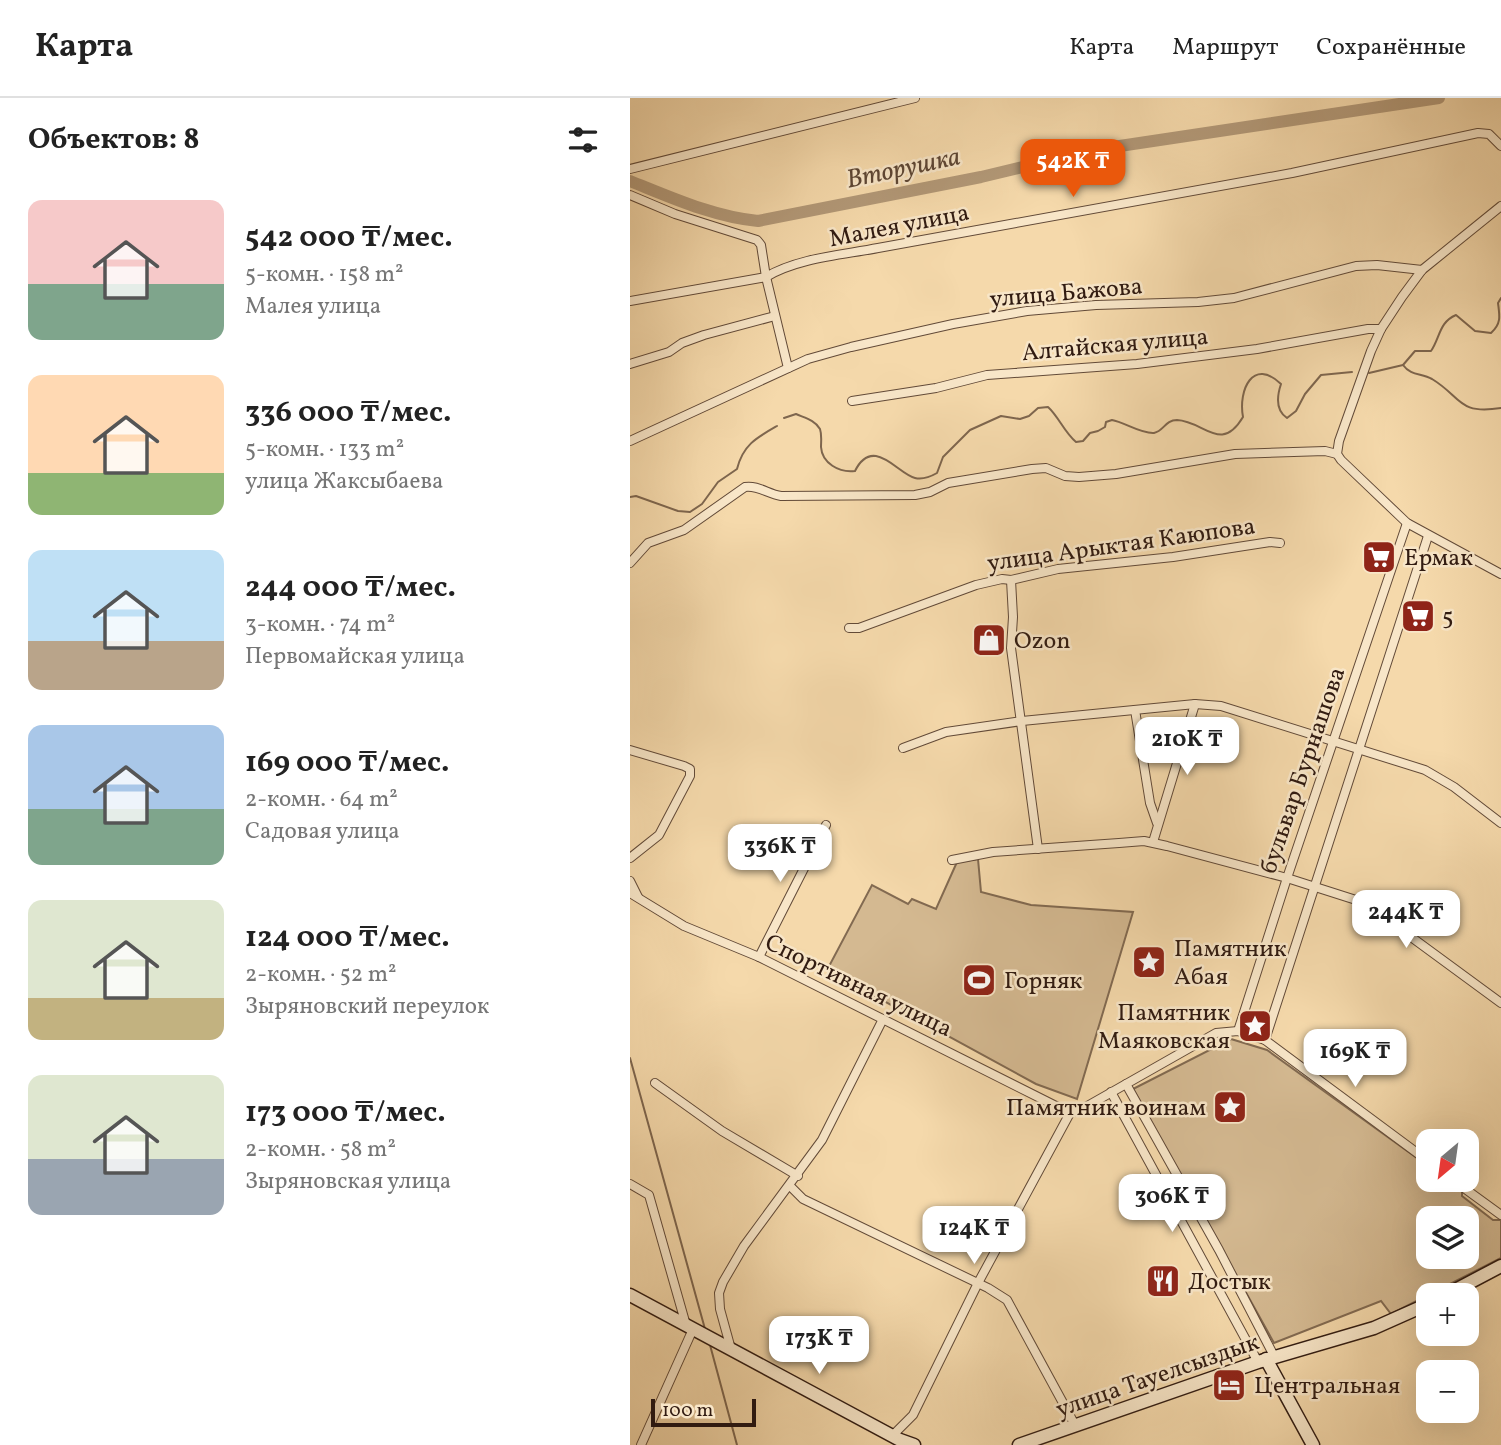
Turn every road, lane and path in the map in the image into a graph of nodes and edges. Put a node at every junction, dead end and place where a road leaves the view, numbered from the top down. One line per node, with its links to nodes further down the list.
1 (915, 98): 3 (street)
2 (1501, 146): 7 (street, Малея улица)
3 (630, 169)
4 (630, 195): 7 (street)
5 (1500, 207): 6 (street)
6 (1422, 270): 10 (street); 12 (street, улица Бажова)
7 (766, 277): 8 (street, Малея улица); 9 (street)
8 (630, 301)
9 (775, 316): 11 (street); 12 (street)
10 (1381, 329): 13 (street, Алтайская улица); 15 (street)
11 (630, 364)
12 (788, 368): 14 (street, улица Бажова)
13 (852, 401)
14 (630, 441)
15 (1337, 454): 16 (street); 19 (street)
16 (1406, 523): 17 (street); 26 (street, бульвар Бурнашова)
17 (1428, 536): 20 (street); 28 (street, бульвар Бурнашова)
18 (1280, 543): 21 (street, улица Арыктая Каюпова)
19 (630, 563)
20 (1501, 574)
21 (1011, 580): 22 (street, улица Арыктая Каюпова); 25 (street)
22 (849, 628)
23 (1195, 704): 24 (street); 26 (street); 30 (street)
24 (1135, 710): 25 (street); 30 (street)
25 (1022, 721): 27 (street); 34 (street)
26 (1332, 741): 28 (street); 37 (street, бульвар Бурнашова)
27 (903, 748)
28 (1359, 749): 31 (street); 39 (street, бульвар Бурнашова)
29 (630, 750): 35 (street)
30 (1157, 823): 33 (street)
31 (1501, 823)
32 (826, 825): 41 (street)
33 (1153, 842): 34 (street); 37 (street)
34 (1038, 849): 36 (street)
35 (630, 858)
36 (952, 860)
37 (1287, 878): 39 (street); 44 (street, бульвар Бурнашова)
38 (630, 881): 40 (street)
39 (1316, 886): 42 (street); 45 (street, бульвар Бурнашова)
40 (634, 895): 41 (street, Спортивная улица)
41 (759, 957): 43 (street, Спортивная улица)
42 (1501, 1003)
43 (883, 1019): 49 (street, Спортивная улица); 51 (street)
44 (1238, 1031): 45 (street); 47 (street)
45 (1265, 1040): 50 (street)
46 (655, 1083): 51 (street)
47 (1126, 1084): 48 (street); 65 (street)
48 (1111, 1092): 49 (street); 65 (street)
49 (1070, 1113): 59 (street)
50 (1416, 1152)
51 (798, 1176): 53 (street)
52 (630, 1184): 63 (street)
53 (790, 1186): 55 (street); 56 (street)
54 (1469, 1192): 57 (street)
55 (780, 1198): 56 (street); 64 (street)
56 (803, 1199): 59 (street)
57 (1501, 1215)
58 (1501, 1266): 60 (street)
59 (978, 1283): 66 (street); 67 (street)
60 (1469, 1283)
61 (630, 1295): 63 (street)
62 (1416, 1309): 65 (street, улица Тауелсыздык)
63 (690, 1327): 64 (street); 68 (street)
64 (731, 1349): 67 (street)
65 (1266, 1359): 66 (street, улица Тауелсыздык); 71 (street)
66 (1075, 1425): 70 (street, улица Тауелсыздык)
67 (899, 1440): 69 (street)
68 (641, 1445)
69 (914, 1445)
70 (1019, 1445)
71 (1313, 1445)

